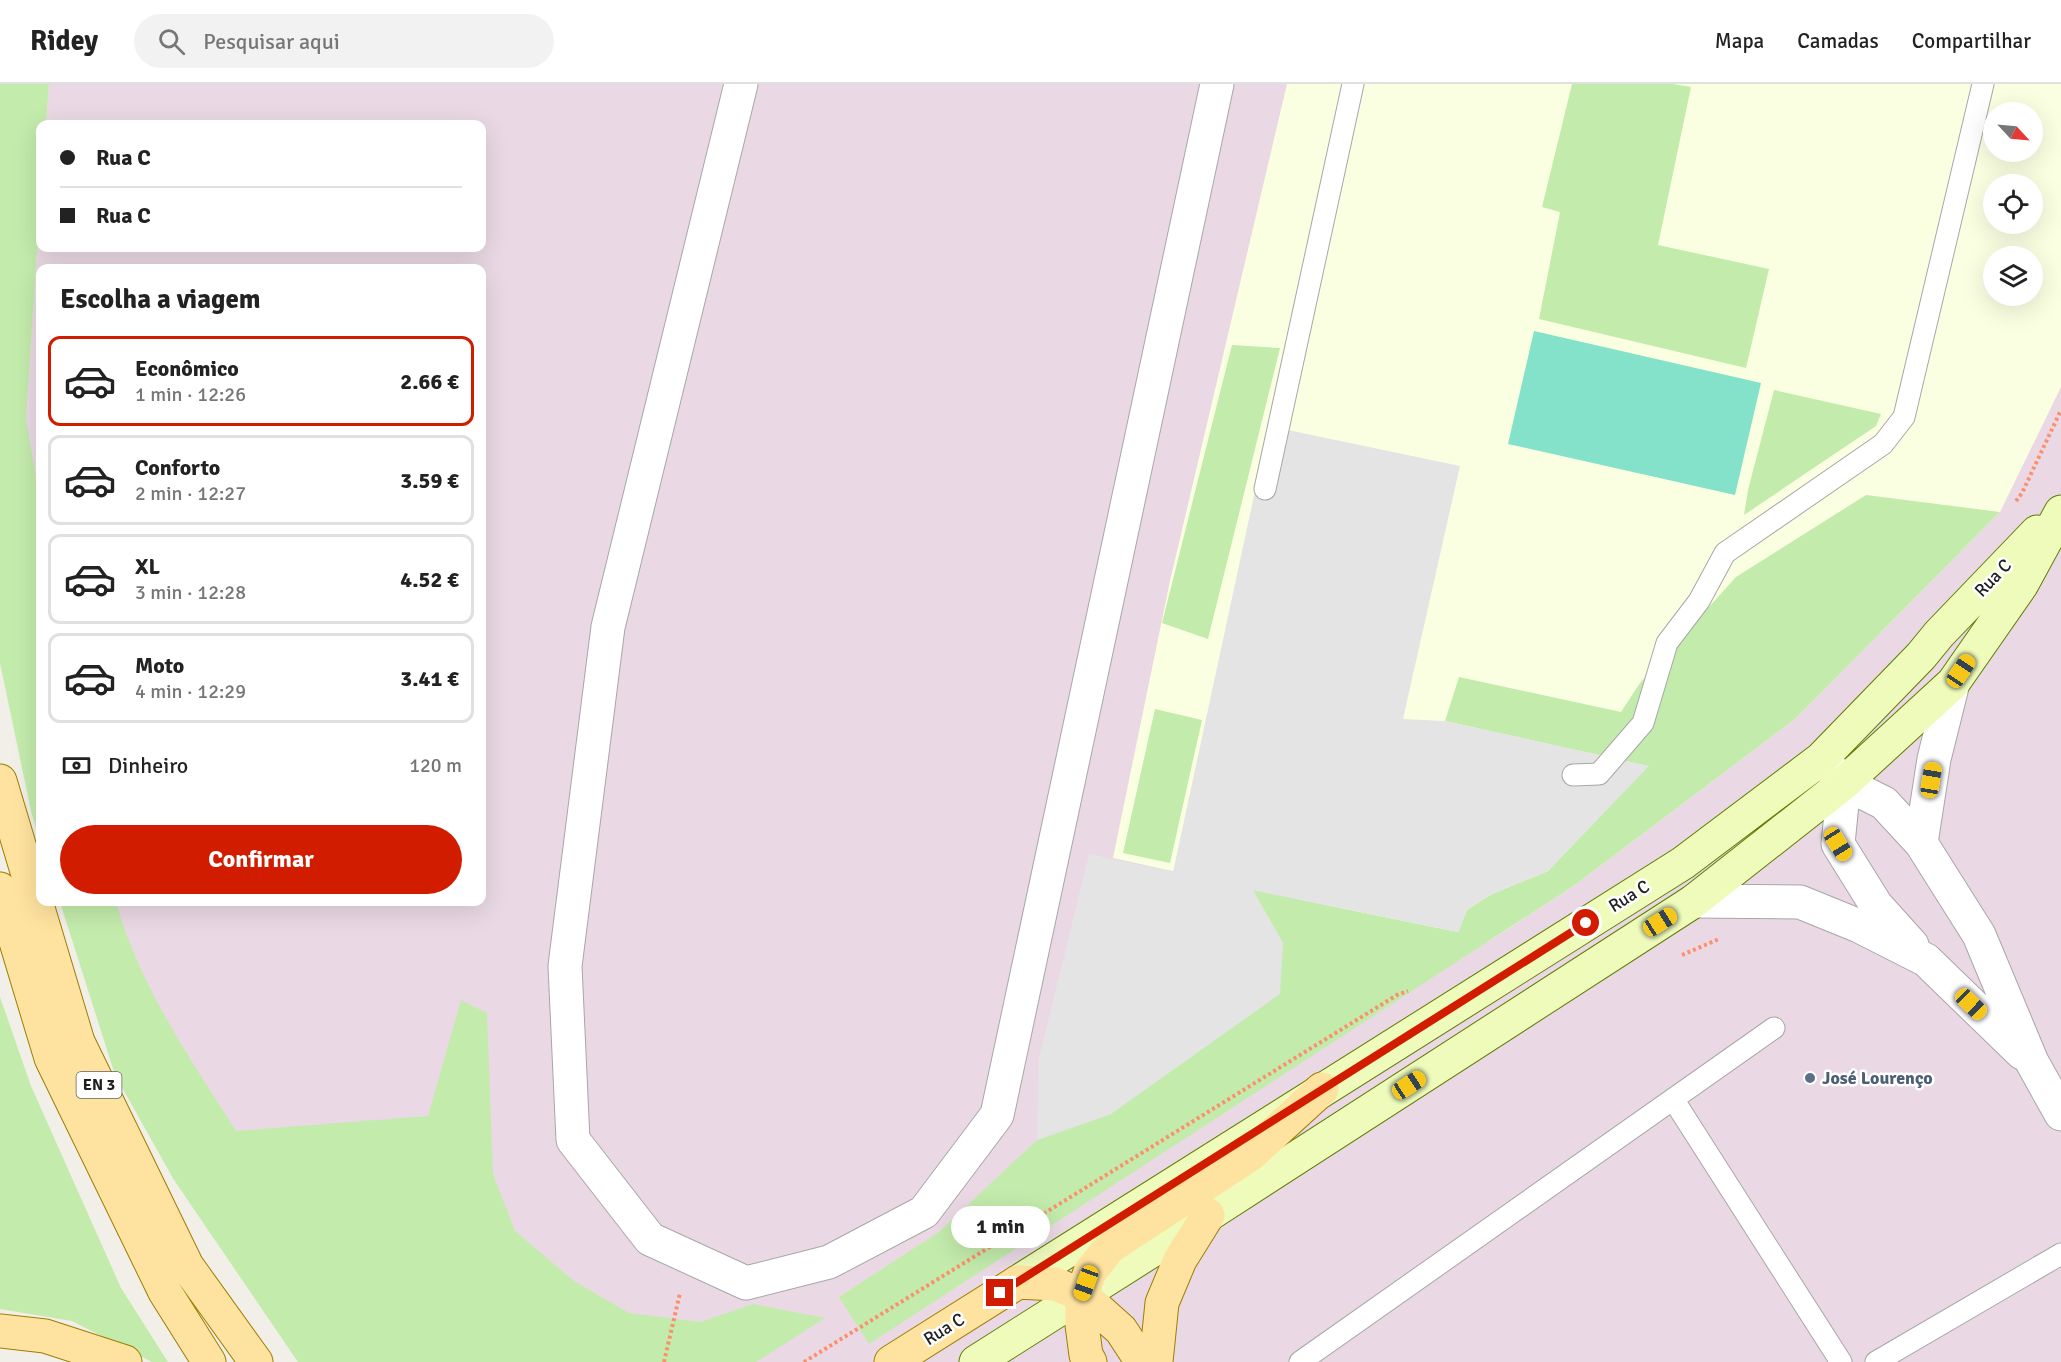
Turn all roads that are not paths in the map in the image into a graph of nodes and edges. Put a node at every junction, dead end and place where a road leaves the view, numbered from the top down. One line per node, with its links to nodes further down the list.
1 (741, 84): 2 (street)
2 (1217, 84)
3 (1353, 84): 5 (lane)
4 (1983, 84): 10 (lane)
5 (1265, 489)
6 (2061, 506): 9 (street, Rua C)
7 (2061, 512): 8 (street, Rua C)
8 (1953, 683): 12 (street, Rua C); 13 (street)
9 (1821, 759): 12 (street); 21 (street, Rua C)
10 (1572, 776)
11 (0, 781): 15 (main road, EN 3)
12 (1844, 783): 13 (street); 16 (street, Rua C); 18 (street)
13 (1921, 843): 20 (street)
14 (0, 890): 30 (main road, EN 3)
15 (36, 901)
16 (1694, 901): 18 (street); 24 (street, Rua C)
17 (37, 906): 31 (main road, EN 3)
18 (1926, 960): 20 (street)
19 (1774, 1028): 22 (lane)
20 (2032, 1062): 23 (street)
21 (1322, 1089): 26 (street, Rua C); 27 (main road)
22 (1673, 1099): 37 (lane); 38 (lane)
23 (2061, 1113)
24 (1208, 1215): 27 (street, Rua C); 36 (main road)
25 (2061, 1254): 39 (lane)
26 (1018, 1282): 27 (main road); 32 (main road, Rua C)
27 (1082, 1295): 33 (street, Rua C); 34 (main road); 35 (main road)
28 (0, 1331): 29 (main road)
29 (125, 1362)
30 (209, 1362)
31 (256, 1362)
32 (891, 1362)
33 (976, 1362)
34 (1090, 1362)
35 (1142, 1362)
36 (1156, 1362)
37 (1300, 1362)
38 (1841, 1362)
39 (1876, 1362)

